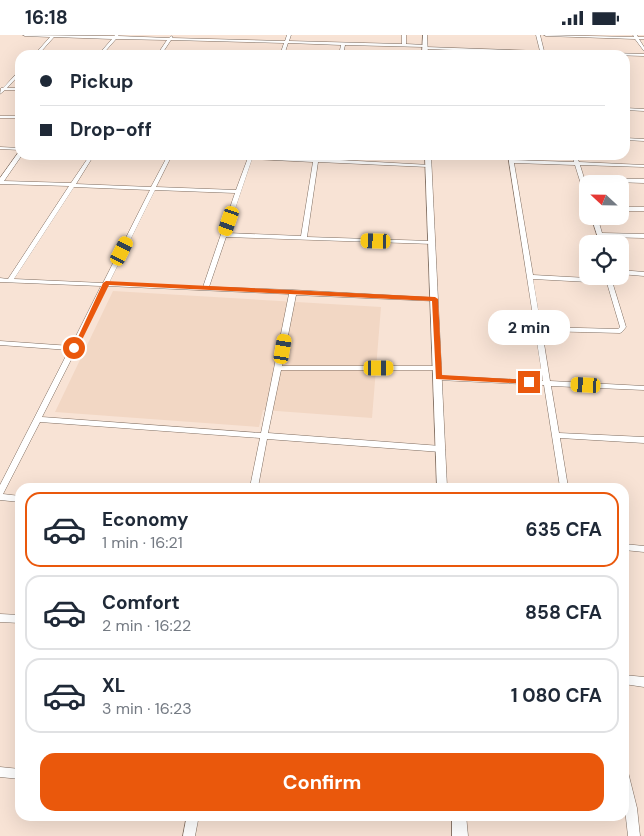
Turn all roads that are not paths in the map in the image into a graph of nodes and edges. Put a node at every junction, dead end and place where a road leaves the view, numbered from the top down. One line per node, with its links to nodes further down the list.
1 (24, 35): 2 (street)
2 (54, 35): 9 (street); 20 (street)
3 (222, 35): 14 (street)
4 (289, 35): 15 (street)
5 (404, 35): 18 (street)
6 (424, 35): 19 (street)
7 (538, 35): 27 (street)
8 (546, 35): 10 (street)
9 (116, 36): 12 (street); 21 (street)
10 (590, 36): 11 (street)
11 (636, 36): 13 (street); 28 (street)
12 (171, 37): 14 (street); 22 (street)
13 (644, 38)
14 (219, 41): 15 (street)
15 (285, 43): 16 (street); 23 (street)
16 (343, 44): 17 (street); 24 (street)
17 (397, 45): 18 (street); 25 (street)
18 (404, 46): 19 (street)
19 (425, 47): 26 (street)
20 (40, 50)
21 (104, 50)
22 (162, 50)
23 (283, 50)
24 (342, 50)
25 (397, 50)
26 (459, 50)
27 (542, 50)
28 (644, 50)
29 (630, 55): 30 (street)
30 (644, 55)
31 (15, 77): 32 (street)
32 (2, 89): 33 (street); 34 (street)
33 (15, 89)
34 (0, 93)
35 (630, 109): 36 (street)
36 (644, 110)
37 (0, 117): 38 (street)
38 (15, 117)
39 (630, 139): 40 (street)
40 (644, 140)
41 (0, 148): 42 (street)
42 (15, 149)
43 (16, 160): 61 (street)
44 (89, 160): 62 (street)
45 (168, 160): 63 (street)
46 (249, 160): 64 (street)
47 (303, 160): 53 (street)
48 (395, 160): 55 (street)
49 (428, 160): 56 (street)
50 (510, 160): 76 (street)
51 (532, 160): 54 (street)
52 (576, 160): 54 (street)
53 (316, 161): 55 (street); 72 (street)
54 (577, 164): 57 (street); 58 (street)
55 (395, 165): 56 (street)
56 (428, 166): 73 (street)
57 (644, 166)
58 (581, 175)
59 (629, 181): 60 (street)
60 (644, 181)
61 (0, 182): 62 (street)
62 (72, 185): 63 (street); 79 (street)
63 (153, 189): 64 (street); 80 (street)
64 (238, 192): 68 (street)
65 (629, 209): 66 (street)
66 (644, 209)
67 (597, 225): 69 (street)
68 (224, 235): 72 (street); 82 (street)
69 (600, 235)
70 (629, 236): 71 (street)
71 (644, 236)
72 (304, 238): 73 (street)
73 (431, 243): 84 (street)
74 (629, 273): 75 (street)
75 (644, 274)
76 (530, 277): 77 (street); 85 (street)
77 (579, 278)
78 (0, 279): 79 (street)
79 (10, 280): 80 (street)
80 (106, 283): 82 (street); 87 (street)
81 (611, 285): 85 (street)
82 (206, 288): 83 (street)
83 (293, 292): 84 (street); 88 (street)
84 (435, 299): 89 (street)
85 (538, 329): 90 (street)
86 (0, 343): 87 (street)
87 (74, 348): 92 (street)
88 (280, 368): 89 (street); 94 (street)
89 (438, 373): 90 (street); 96 (street)
90 (547, 383): 91 (street); 93 (street)
91 (644, 388)
92 (39, 419): 94 (street); 100 (street)
93 (556, 435): 95 (street); 99 (street)
94 (265, 436): 96 (street); 97 (street)
95 (644, 440)
96 (441, 449): 98 (street)
97 (255, 483)
98 (442, 483)
99 (563, 483)
100 (0, 493)
101 (0, 497): 102 (street)
102 (15, 498)
103 (629, 548): 104 (street)
104 (644, 549)
105 (0, 618): 106 (street)
106 (15, 619)
107 (629, 680): 108 (street)
108 (644, 682)
109 (0, 772): 110 (street)
110 (15, 774)
111 (629, 799): 116 (street)
112 (191, 821): 114 (street)
113 (459, 821): 115 (street)
114 (189, 836)
115 (460, 836)
116 (634, 836)

